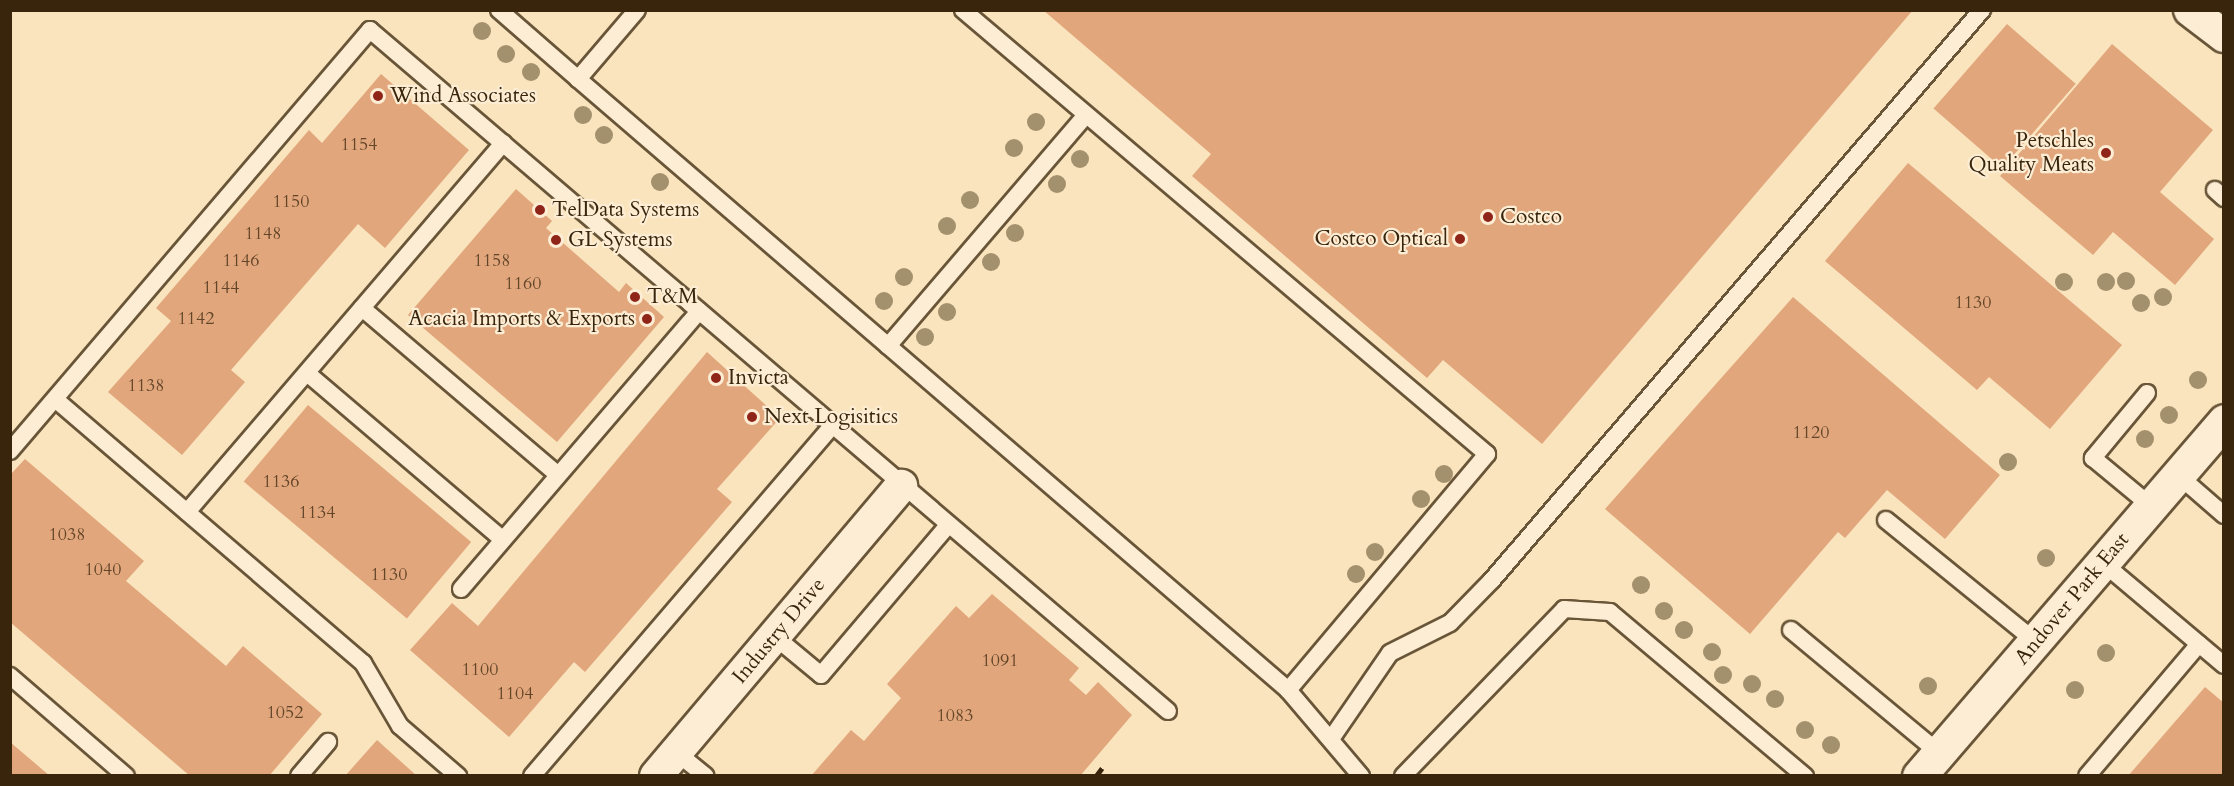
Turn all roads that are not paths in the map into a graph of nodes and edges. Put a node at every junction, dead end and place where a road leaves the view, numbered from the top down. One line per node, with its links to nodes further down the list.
1 (499, 10): 7 (lane)
2 (637, 10): 7 (lane)
3 (963, 10): 8 (lane)
4 (1982, 10): 38 (lane)
5 (2190, 10): 6 (street)
6 (2223, 36)
7 (578, 79): 12 (lane)
8 (1086, 115): 12 (lane); 36 (lane)
9 (503, 143): 10 (lane); 11 (lane); 15 (lane)
10 (362, 308): 13 (lane); 19 (lane)
11 (699, 311): 17 (lane); 19 (lane)
12 (888, 346): 36 (lane)
13 (307, 373): 23 (lane); 27 (lane)
14 (2147, 393): 22 (lane)
15 (55, 399): 18 (lane); 23 (lane)
16 (2223, 421): 20 (street, Andover Park East)
17 (833, 425): 21 (lane); 45 (lane)
18 (10, 451)
19 (558, 475): 27 (lane)
20 (2178, 475): 22 (street, Andover Park East); 24 (lane)
21 (901, 486): 26 (lane); 31 (street, Industry Drive)
22 (2151, 506): 28 (street, Andover Park East)
23 (187, 512): 44 (lane)
24 (2223, 515)
25 (1886, 520): 32 (lane)
26 (948, 525): 31 (lane); 37 (lane)
27 (503, 540): 29 (lane)
28 (2103, 563): 32 (street, Andover Park East); 33 (lane)
29 (461, 589)
30 (1791, 630): 41 (lane)
31 (774, 636): 40 (street, Industry Drive)
32 (2036, 642): 41 (street, Andover Park East)
33 (2199, 644): 34 (lane); 51 (lane)
34 (2223, 665)
35 (10, 676): 42 (lane)
36 (1288, 690): 38 (lane)
37 (1168, 711)
38 (1331, 739): 48 (lane)
39 (328, 742): 43 (lane)
40 (676, 752): 46 (street, Industry Drive); 47 (lane)
41 (1929, 764)
42 (126, 776)
43 (299, 776)
44 (458, 776)
45 (532, 776)
46 (656, 776)
47 (706, 776)
48 (1361, 776)
49 (1403, 776): 50 (lane)
50 (1805, 776)
51 (2087, 776)

